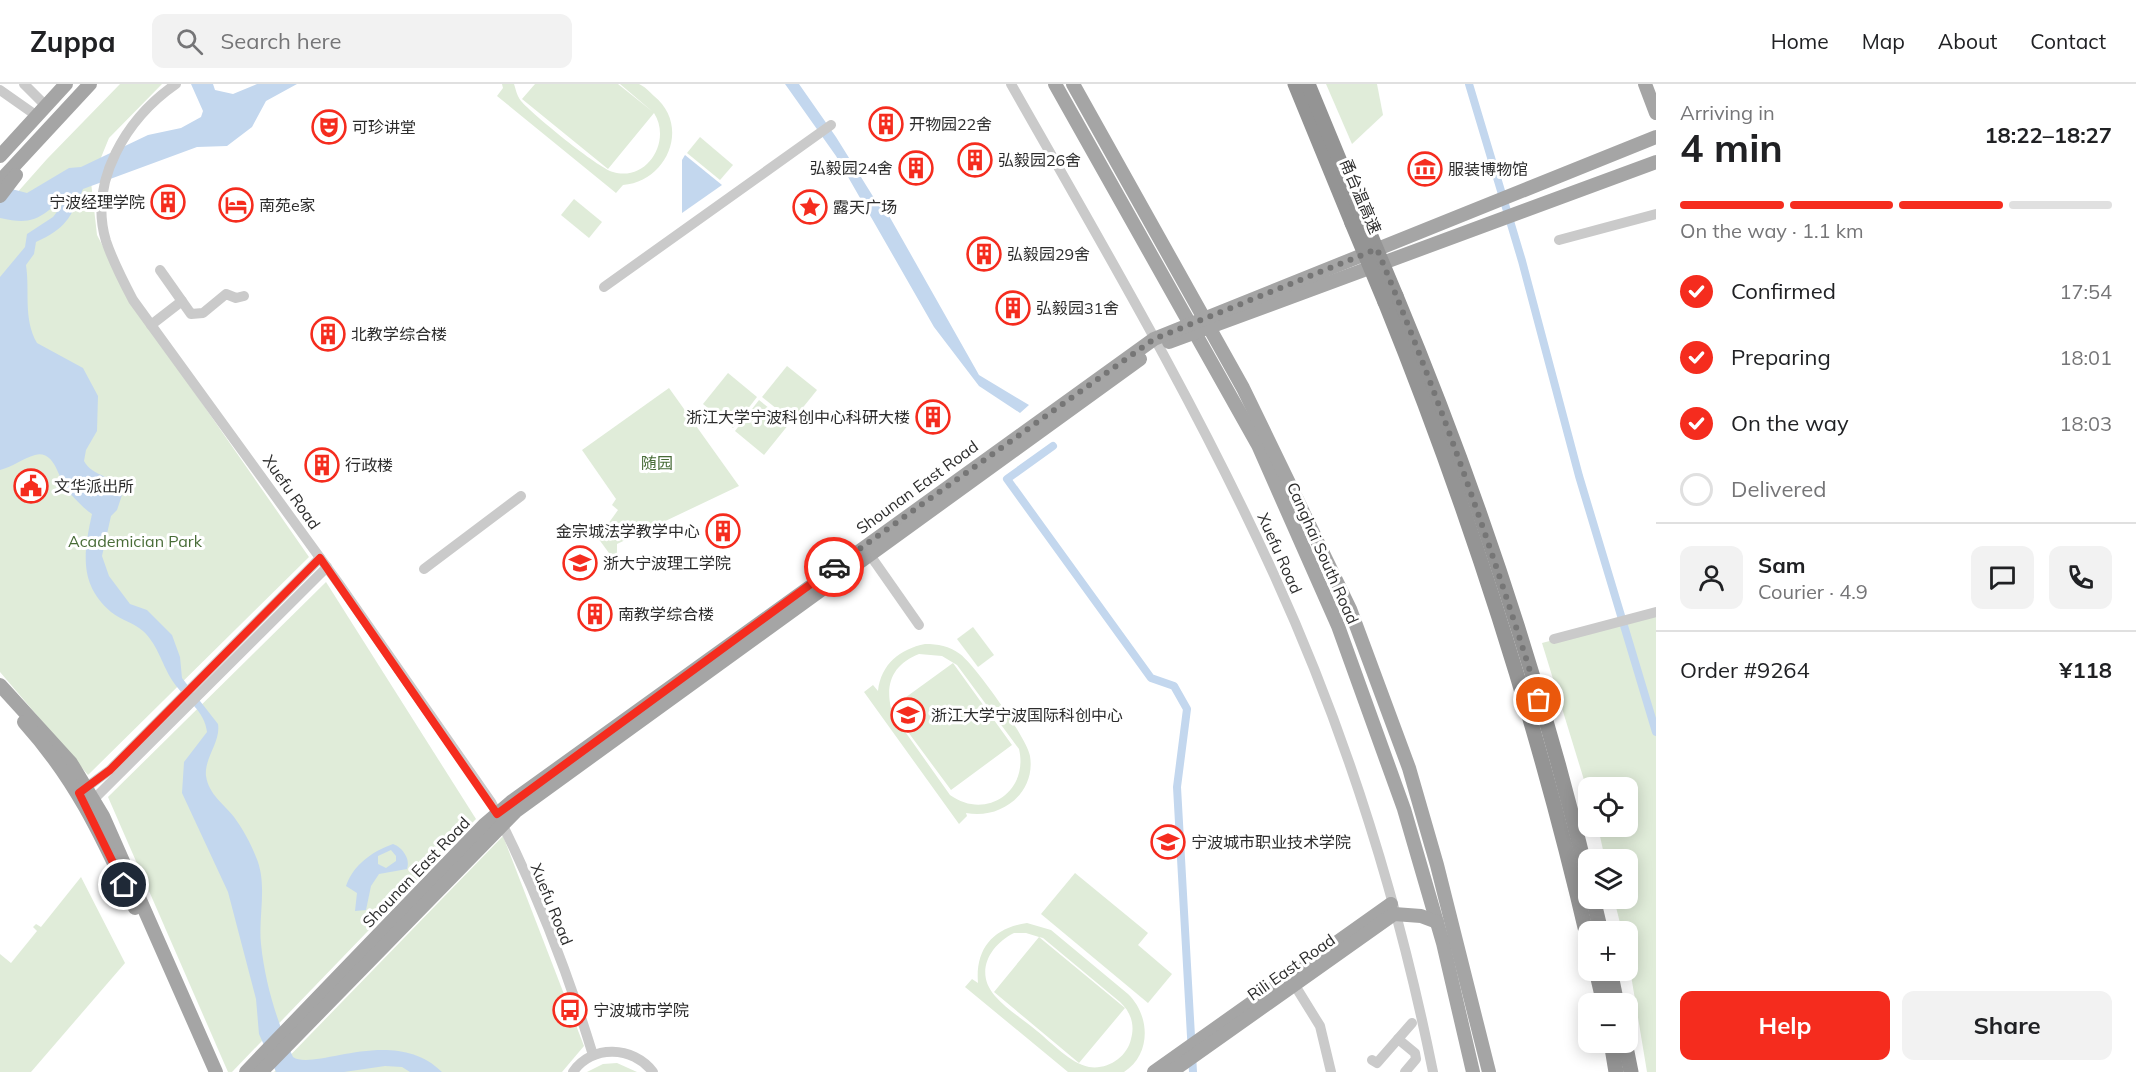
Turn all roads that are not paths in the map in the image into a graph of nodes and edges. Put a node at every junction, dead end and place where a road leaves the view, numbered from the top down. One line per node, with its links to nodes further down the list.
1 (24, 84): 12 (street)
2 (66, 84): 12 (main road)
3 (90, 84): 19 (main road)
4 (176, 84): 31 (street, Xuefu Road)
5 (1011, 84): 33 (street, Xuefu Road)
6 (1055, 84): 32 (main road, Canghai South Road)
7 (1073, 84): 30 (main road, Canghai South Road)
8 (1295, 84): 22 (highway, 甬台温高速)
9 (1308, 84): 22 (highway, 甬台温高速)
10 (1645, 84): 13 (main road)
11 (0, 90): 14 (street)
12 (46, 106): 14 (main road)
13 (1656, 113)
14 (37, 116): 17 (main road)
15 (831, 125): 26 (street)
16 (1656, 137): 24 (main road, Shounan East Road)
17 (1, 155)
18 (1656, 162): 30 (main road, Shounan East Road)
19 (6, 179): 20 (main road)
20 (0, 195)
21 (1656, 214): 23 (street)
22 (1358, 220): 24 (highway, 甬台温高速, bridge)
23 (1559, 240)
24 (1371, 251): 28 (highway, 甬台温高速, bridge); 30 (main road, Shounan East Road)
25 (160, 270): 29 (street)
26 (604, 287)
27 (244, 296): 29 (street)
28 (1391, 299): 45 (highway, 甬台温高速); 47 (highway, 甬台温高速)
29 (183, 301): 31 (street)
30 (1207, 323): 32 (main road, Shounan East Road); 70 (main road, Canghai South Road)
31 (151, 325): 36 (street, Xuefu Road)
32 (1193, 328): 33 (main road, Shounan East Road); 48 (main road, Canghai South Road)
33 (1156, 342): 35 (main road, Shounan East Road); 44 (main road, Shounan East Road); 46 (street, Xuefu Road)
34 (521, 496): 37 (street)
35 (870, 555): 39 (street); 44 (main road, Shounan East Road)
36 (324, 562): 43 (street); 43 (street); 44 (street, Xuefu Road)
37 (424, 569)
38 (1656, 612): 40 (street)
39 (919, 625)
40 (1554, 639)
41 (0, 685): 43 (main road)
42 (0, 696): 43 (main road)
43 (86, 796): 59 (main road); 60 (main road)
44 (500, 819): 55 (street, Xuefu Road); 56 (main road, Shounan East Road)
45 (1581, 849)
46 (1392, 909): 48 (main road); 49 (main road, Rili East Road); 52 (main road, Rili East Road); 68 (street, Xuefu Road)
47 (1584, 921)
48 (1437, 922): 69 (main road, Canghai South Road)
49 (1294, 984): 52 (main road, Rili East Road); 66 (street)
50 (1412, 1023): 51 (street)
51 (1398, 1039): 57 (street); 67 (street)
52 (1201, 1044): 58 (main road, Rili East Road)
53 (1613, 1053): 71 (highway)
54 (1627, 1053): 72 (highway)
55 (593, 1055): 63 (street); 64 (street)
56 (269, 1056): 61 (main road, Shounan East Road); 62 (main road, Shounan East Road)
57 (1372, 1060)
58 (1176, 1064): 65 (main road, Rili East Road)
59 (206, 1072)
60 (216, 1072)
61 (246, 1072)
62 (261, 1072)
63 (573, 1072)
64 (653, 1072)
65 (1154, 1072)
66 (1331, 1072)
67 (1405, 1072)
68 (1433, 1072)
69 (1473, 1072)
70 (1489, 1072)
71 (1616, 1072)
72 (1631, 1072)

